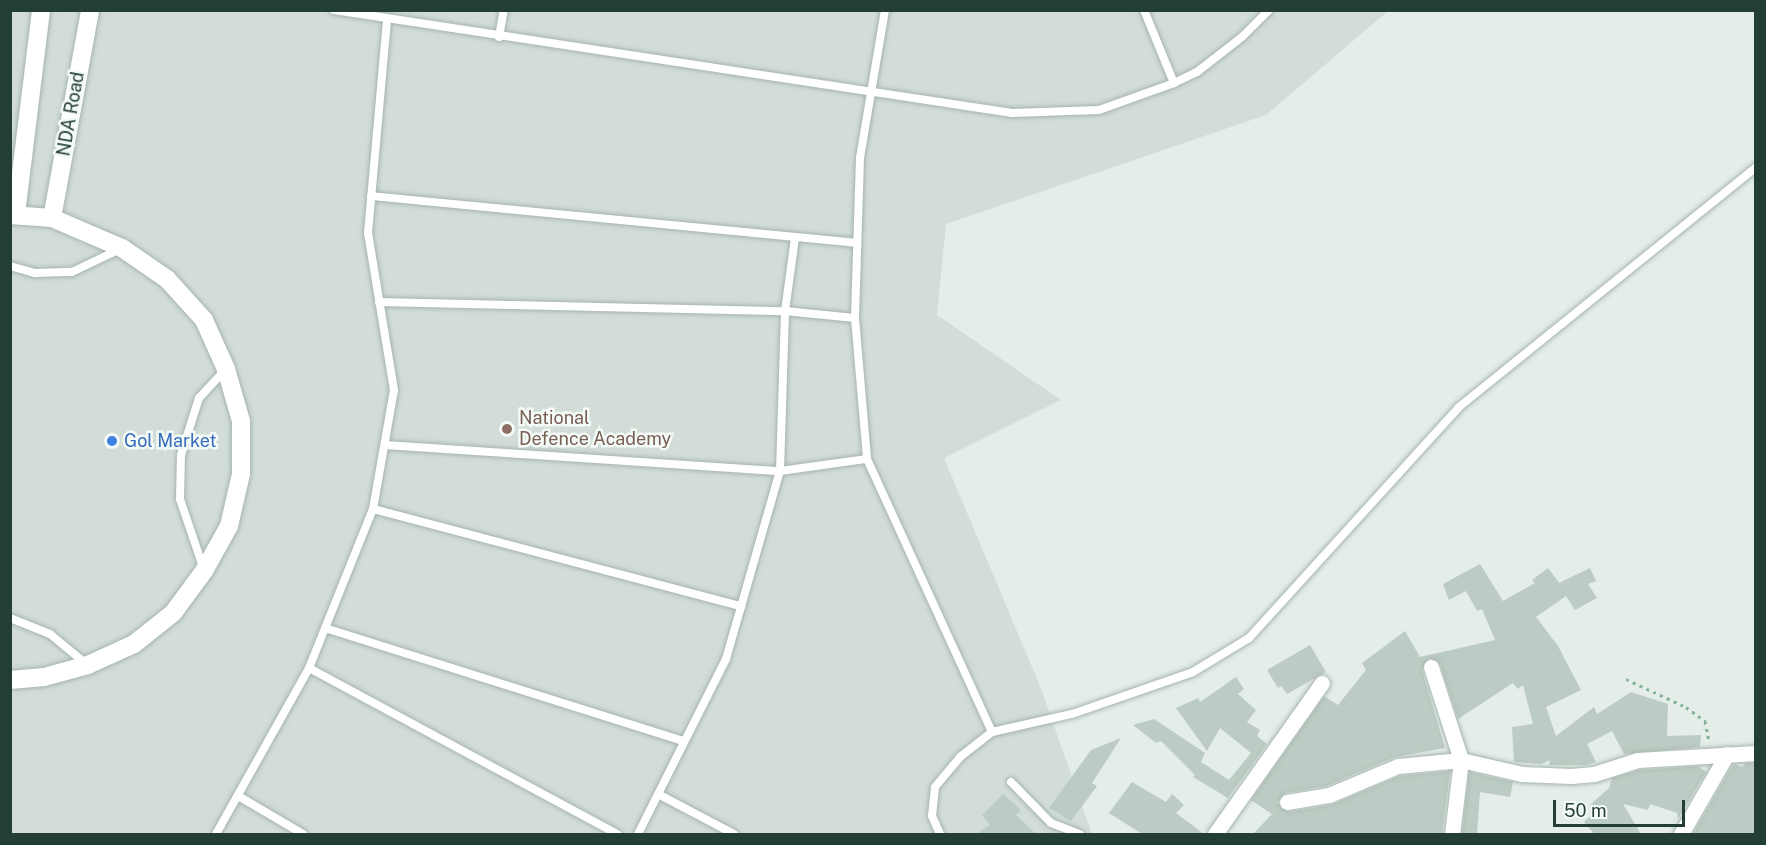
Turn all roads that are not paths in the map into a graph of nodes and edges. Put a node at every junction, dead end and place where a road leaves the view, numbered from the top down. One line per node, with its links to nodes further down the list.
1 (42, 10): 14 (street)
2 (90, 10): 15 (street, NDA Road)
3 (334, 10): 8 (lane)
4 (504, 10): 9 (lane)
5 (885, 10): 11 (lane)
6 (1144, 10): 10 (lane)
7 (1269, 10): 10 (lane)
8 (387, 19): 9 (lane); 13 (lane)
9 (499, 37): 11 (lane)
10 (1174, 83): 11 (lane)
11 (870, 93): 17 (lane)
12 (1755, 167): 37 (lane)
13 (371, 196): 16 (lane); 20 (lane)
14 (13, 214): 15 (street)
15 (52, 218): 18 (street)
16 (795, 238): 17 (lane); 21 (lane)
17 (857, 243): 22 (lane)
18 (122, 248): 19 (lane); 23 (street)
19 (10, 266)
20 (379, 302): 21 (lane); 24 (lane)
21 (785, 311): 22 (lane); 26 (lane)
22 (855, 318): 25 (lane)
23 (226, 369): 28 (street); 28 (lane)
24 (385, 445): 26 (lane); 27 (lane)
25 (867, 459): 26 (lane); 37 (lane)
26 (780, 471): 29 (lane)
27 (373, 510): 29 (lane); 31 (lane)
28 (204, 571): 32 (street)
29 (741, 606): 38 (lane)
30 (10, 618): 32 (lane)
31 (325, 628): 34 (lane); 38 (lane)
32 (88, 665): 35 (street)
33 (1431, 667): 41 (street)
34 (309, 668): 44 (lane); 48 (lane)
35 (10, 680)
36 (1322, 683): 53 (street)
37 (992, 732): 51 (lane)
38 (684, 741): 43 (lane)
39 (1755, 753): 40 (street)
40 (1727, 754): 41 (street); 55 (street)
41 (1461, 760): 45 (street); 54 (street)
42 (1011, 782): 52 (lane)
43 (658, 794): 49 (lane); 50 (lane)
44 (240, 797): 46 (lane); 47 (lane)
45 (1287, 802)
46 (216, 834)
47 (303, 834)
48 (617, 834)
49 (638, 834)
50 (734, 834)
51 (940, 834)
52 (1080, 834)
53 (1215, 834)
54 (1452, 834)
55 (1681, 834)

